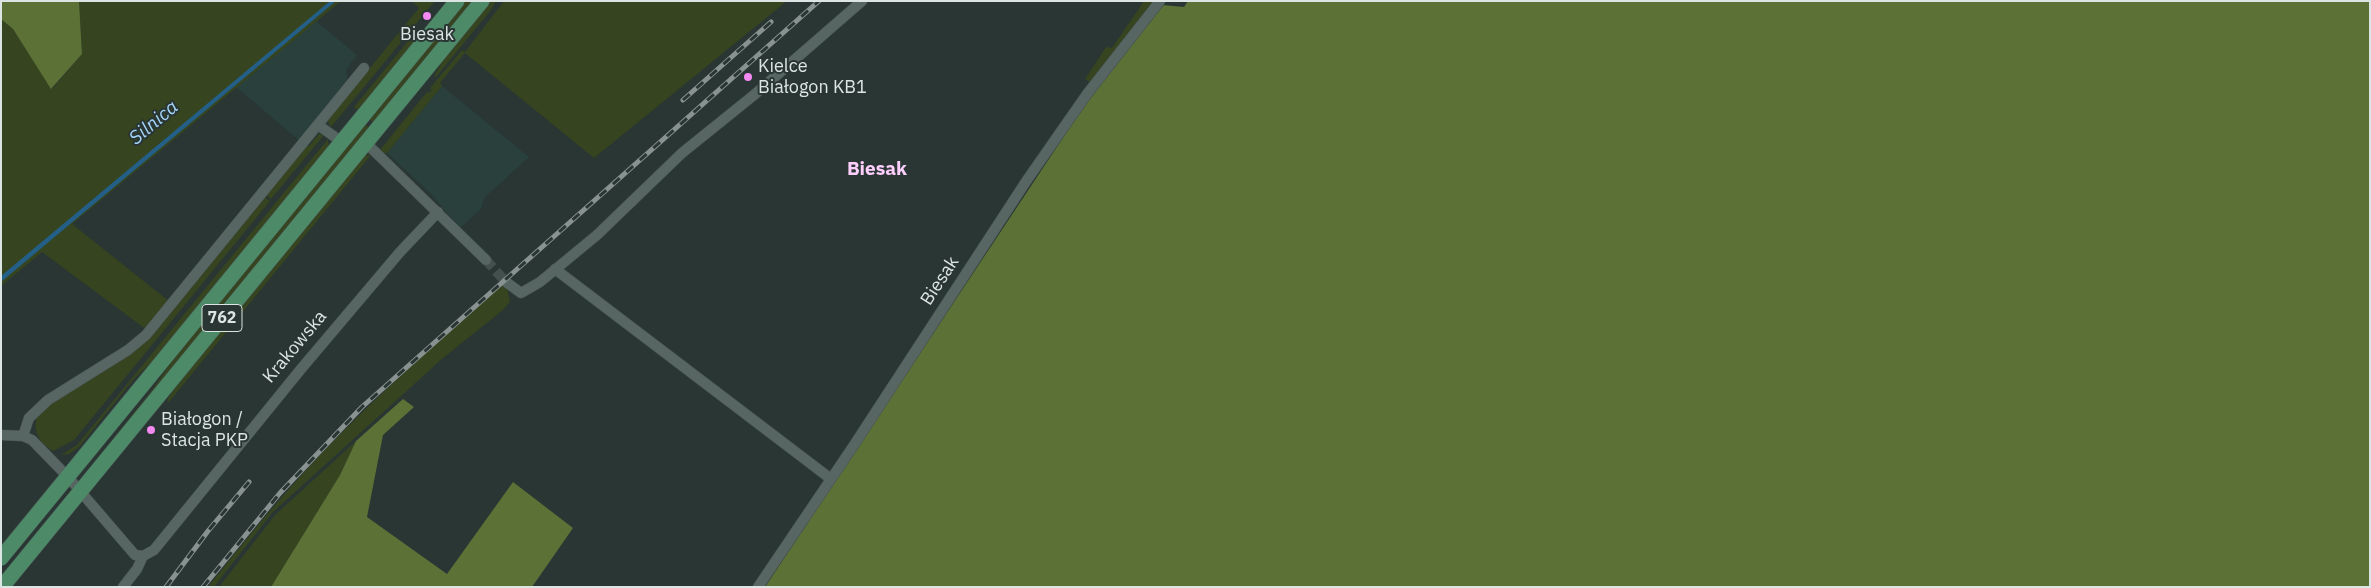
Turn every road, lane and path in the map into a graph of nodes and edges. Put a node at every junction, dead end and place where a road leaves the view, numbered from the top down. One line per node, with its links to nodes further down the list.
1 (457, 1): 7 (main road, 762)
2 (482, 1): 8 (main road, 762)
3 (862, 1): 11 (street)
4 (1160, 1): 16 (street, Biesak)
5 (364, 68): 6 (street)
6 (318, 124): 7 (street); 14 (street)
7 (342, 142): 15 (main road, 762)
8 (366, 143): 9 (street); 17 (main road, 762)
9 (438, 212): 10 (street); 18 (street, Krakowska)
10 (486, 260)
11 (555, 269): 12 (street); 16 (street)
12 (506, 282)
13 (1, 435): 14 (street)
14 (24, 436): 15 (street)
15 (68, 477): 17 (street); 19 (main road, 762)
16 (831, 479): 22 (street, Biesak)
17 (80, 491): 18 (street); 20 (main road, 762)
18 (143, 556): 21 (street, Krakowska)
19 (1, 558)
20 (2, 587)
21 (123, 587)
22 (758, 587)

